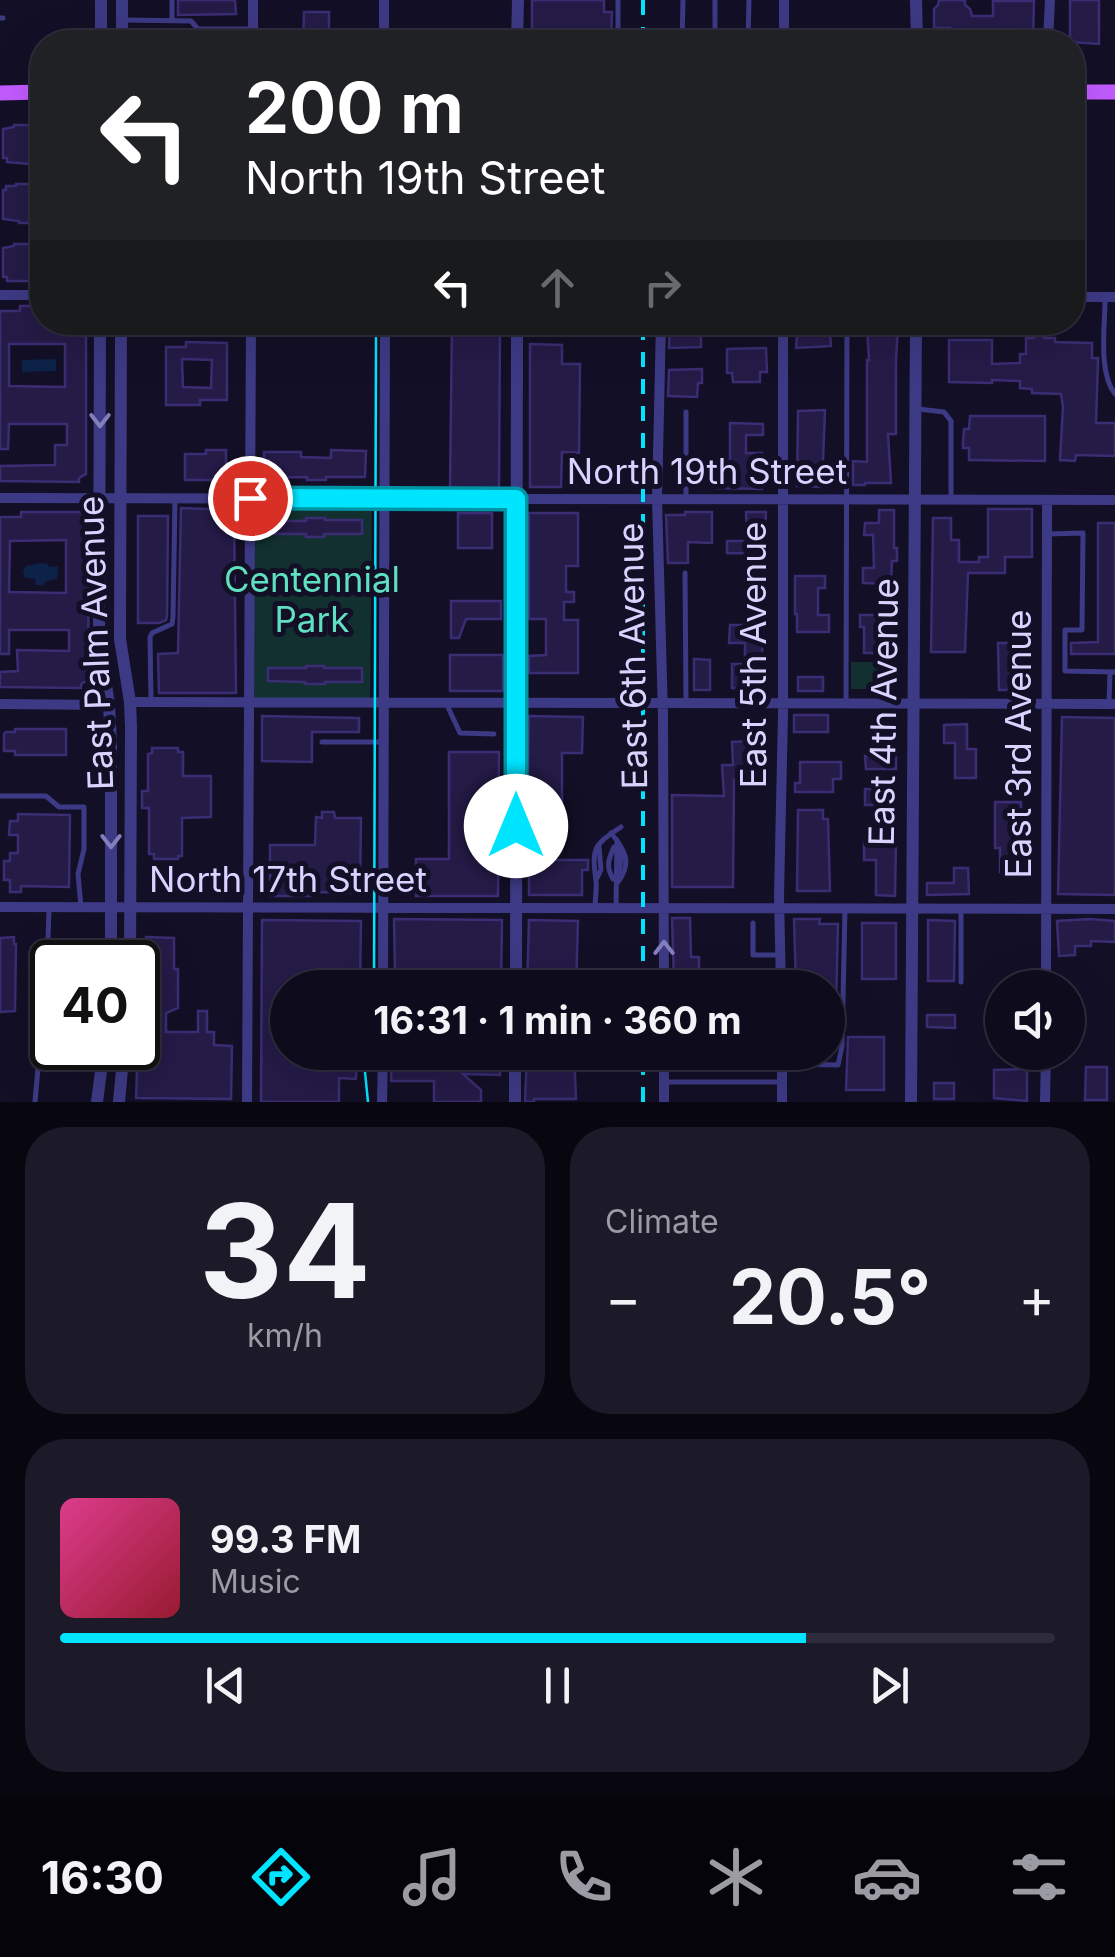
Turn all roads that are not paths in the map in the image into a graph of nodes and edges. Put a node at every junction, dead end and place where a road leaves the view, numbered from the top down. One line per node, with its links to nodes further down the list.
1 (101, 0): 17 (street)
2 (122, 0): 14 (street)
3 (172, 0): 15 (lane)
4 (253, 0): 16 (street)
5 (384, 0): 19 (street)
6 (518, 0): 20 (street)
7 (618, 0): 21 (lane)
8 (682, 0): 22 (lane)
9 (715, 0): 23 (lane)
10 (749, 0): 24 (lane)
11 (784, 0): 25 (street)
12 (916, 0): 26 (street)
13 (1050, 0): 27 (street)
14 (122, 20): 15 (lane); 18 (street)
15 (172, 20): 16 (lane)
16 (253, 29)
17 (101, 30)
18 (122, 30)
19 (384, 30)
20 (518, 30)
21 (618, 30)
22 (682, 30)
23 (715, 30)
24 (748, 30)
25 (784, 30)
26 (917, 30)
27 (1049, 30)
28 (30, 92): 31 (main road)
29 (1085, 92): 30 (main road)
30 (1115, 92)
31 (0, 93)
32 (0, 295): 33 (street)
33 (30, 295)
34 (1110, 298): 35 (lane)
35 (1105, 312): 36 (lane); 46 (lane)
36 (1115, 312)
37 (100, 335): 50 (street, East Palm Avenue, one-way to 50)
38 (121, 335): 51 (street, East Palm Avenue)
39 (250, 335): 53 (street)
40 (386, 335): 54 (street)
41 (517, 335): 55 (street)
42 (662, 335): 56 (street, East 6th Avenue)
43 (784, 335): 58 (street, East 5th Avenue)
44 (847, 335): 59 (lane)
45 (916, 335): 47 (street, East 4th Avenue)
46 (1115, 394)
47 (916, 409): 60 (street, East 4th Avenue); 61 (lane)
48 (686, 412): 57 (lane)
49 (0, 498): 50 (street, North 19th Street)
50 (100, 498): 51 (street, North 19th Street); 78 (street, East Palm Avenue)
51 (120, 498): 52 (street, North 19th Street); 69 (street, East Palm Avenue)
52 (176, 498): 53 (street, North 19th Street); 70 (lane)
53 (250, 498): 54 (street, North 19th Street); 71 (street)
54 (386, 499): 55 (street, North 19th Street); 72 (street)
55 (516, 499): 56 (street, North 19th Street); 74 (street)
56 (657, 499): 57 (street, North 19th Street); 75 (street, East 6th Avenue)
57 (686, 499): 58 (street, North 19th Street)
58 (783, 500): 59 (street, North 19th Street); 79 (street, East 5th Avenue)
59 (847, 500): 60 (street, North 19th Street); 80 (lane)
60 (916, 500): 61 (street, North 19th Street); 81 (street, East 4th Avenue)
61 (951, 500): 62 (street, North 19th Street)
62 (1046, 500): 63 (street, North 19th Street); 64 (street, East 3rd Avenue)
63 (1115, 500)
64 (1046, 534): 66 (street, East 3rd Avenue); 67 (lane)
65 (685, 574): 76 (lane)
66 (1046, 630): 67 (lane); 82 (street, East 3rd Avenue)
67 (1066, 630): 68 (lane)
68 (1112, 672): 83 (lane)
69 (130, 702): 70 (street); 96 (street, East Palm Avenue)
70 (150, 702): 71 (street)
71 (250, 702): 72 (street); 97 (street)
72 (384, 703): 73 (street); 86 (street)
73 (446, 703): 74 (street); 84 (lane)
74 (516, 703): 75 (street); 99 (street)
75 (662, 703): 76 (street); 102 (street, East 6th Avenue)
76 (686, 703): 79 (street)
77 (0, 704): 78 (street)
78 (110, 704): 95 (street, East Palm Avenue, one-way to 95)
79 (783, 704): 80 (street); 103 (street, East 5th Avenue)
80 (846, 704): 81 (street)
81 (913, 704): 82 (street); 105 (street, East 4th Avenue)
82 (1046, 704): 83 (street); 107 (street, East 3rd Avenue)
83 (1112, 704)
84 (494, 734)
85 (322, 742): 86 (lane)
86 (384, 742): 98 (street)
87 (0, 796): 94 (lane)
88 (621, 827): 89 (lane)
89 (612, 834): 90 (lane); 100 (lane)
90 (617, 840): 91 (lane); 91 (lane)
91 (616, 884): 101 (lane)
92 (0, 906): 93 (street, North 17th Street)
93 (48, 907): 94 (street, North 17th Street); 129 (lane)
94 (80, 907): 95 (street, North 17th Street)
95 (112, 907): 96 (street, North 17th Street); 110 (street, East Palm Avenue)
96 (130, 907): 97 (street, North 17th Street); 111 (street, East Palm Avenue)
97 (249, 907): 98 (street, North 17th Street); 132 (street)
98 (384, 907): 99 (street, North 17th Street); 113 (street)
99 (516, 908): 100 (street, North 17th Street); 114 (street)
100 (594, 908): 101 (street, North 17th Street)
101 (616, 908): 102 (street, North 17th Street)
102 (664, 908): 103 (street, North 17th Street); 115 (street, East 6th Avenue, one-way to 102)
103 (779, 908): 104 (street, North 17th Street); 112 (street, East 5th Avenue)
104 (846, 908): 105 (street, North 17th Street); 117 (lane)
105 (912, 908): 106 (street, North 17th Street); 137 (street, East 4th Avenue)
106 (961, 908): 107 (street, North 17th Street); 119 (lane)
107 (1046, 908): 108 (street, North 17th Street); 118 (street, East 3rd Avenue)
108 (1115, 909)
109 (753, 923): 112 (lane)
110 (111, 940)
111 (130, 940)
112 (780, 955): 116 (street, East 5th Avenue)
113 (383, 970)
114 (516, 970)
115 (664, 970)
116 (780, 970)
117 (844, 970)
118 (1046, 970)
119 (960, 982)
120 (102, 1070): 130 (street)
121 (122, 1070): 131 (street)
122 (382, 1070): 133 (street)
123 (516, 1070): 134 (street)
124 (664, 1070): 127 (street)
125 (782, 1070): 128 (street)
126 (1046, 1070): 138 (street)
127 (664, 1082): 128 (lane); 135 (street)
128 (782, 1082): 136 (street)
129 (35, 1102)
130 (98, 1102)
131 (119, 1102)
132 (247, 1102)
133 (382, 1102)
134 (515, 1102)
135 (664, 1102)
136 (782, 1102)
137 (911, 1102)
138 (1046, 1102)

